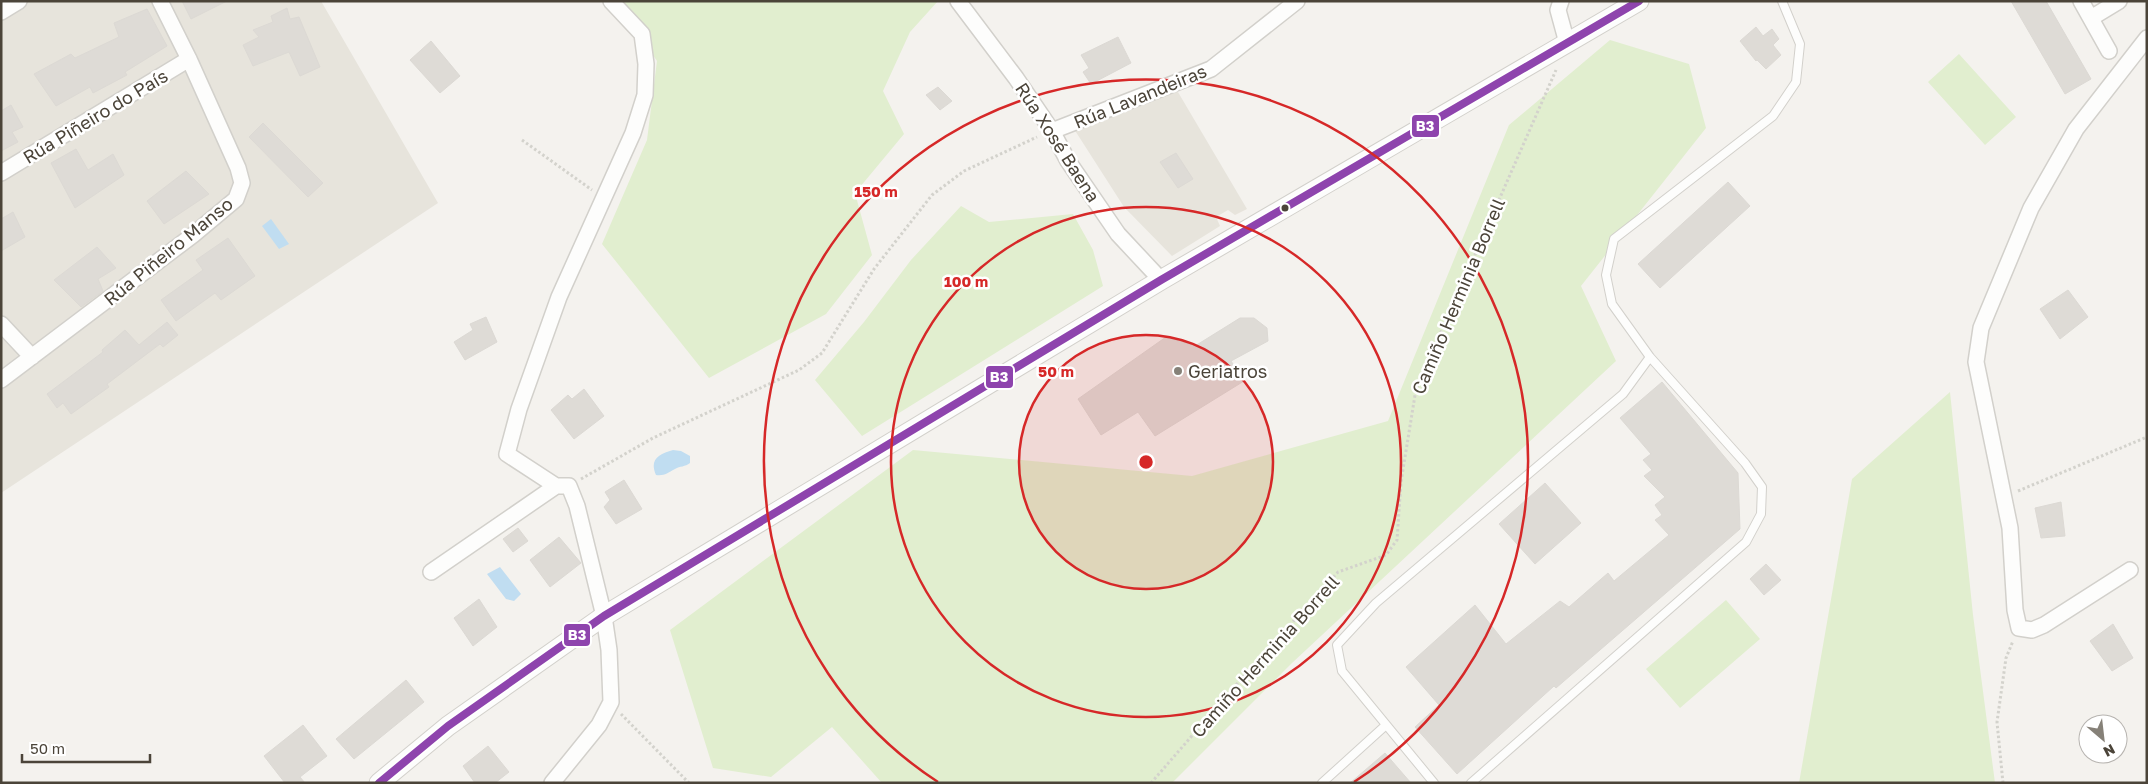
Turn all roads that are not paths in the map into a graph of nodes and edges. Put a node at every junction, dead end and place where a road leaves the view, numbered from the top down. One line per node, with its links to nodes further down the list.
1 (19, 1): 11 (street)
2 (160, 1): 16 (street, Rúa Piñeiro Manso)
3 (611, 1): 24 (street)
4 (958, 1): 17 (street, Rúa Xosé Baena)
5 (1297, 1): 17 (street, Rúa Lavandeiras)
6 (1560, 1): 14 (street)
7 (1639, 1): 14 (street)
8 (1782, 1): 22 (lane)
9 (2081, 1): 12 (street)
10 (2119, 1): 12 (street)
11 (1, 12)
12 (2090, 18): 15 (street)
13 (2147, 38): 25 (street)
14 (1567, 43): 19 (street)
15 (2109, 51)
16 (189, 59): 18 (street, Rúa Piñeiro do País); 21 (street, Rúa Piñeiro Manso)
17 (1052, 131): 19 (street, Rúa Xosé Baena)
18 (1, 172)
19 (1161, 280): 27 (street)
20 (1, 324): 21 (street)
21 (32, 357): 23 (street, Rúa Piñeiro Manso)
22 (1650, 357): 28 (lane); 33 (lane)
23 (1, 380)
24 (563, 486): 26 (street); 27 (street)
25 (2130, 570)
26 (431, 572)
27 (604, 616): 29 (street); 30 (street)
28 (1386, 724): 31 (lane); 32 (lane)
29 (379, 783)
30 (552, 783)
31 (1322, 783)
32 (1434, 783)
33 (1471, 783)

